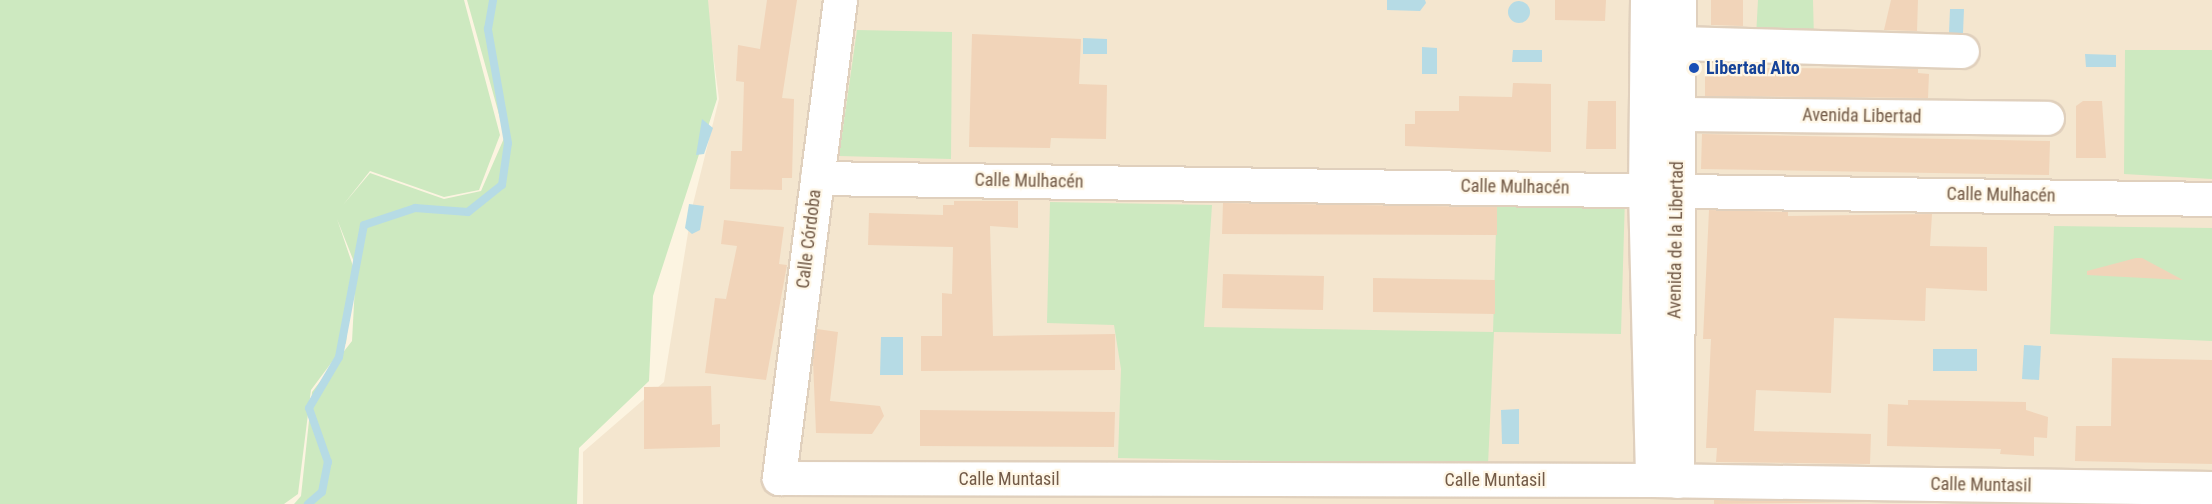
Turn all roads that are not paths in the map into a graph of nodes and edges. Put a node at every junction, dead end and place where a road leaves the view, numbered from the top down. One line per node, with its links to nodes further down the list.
1 (840, 0): 8 (street, Calle Córdoba)
2 (1647, 0): 9 (street, Avenida de la Libertad)
3 (1679, 0): 4 (street, Avenida de la Libertad)
4 (1678, 43): 5 (street); 6 (street, Avenida de la Libertad)
5 (1962, 51)
6 (1677, 114): 7 (street, Avenida Libertad); 9 (street, Avenida de la Libertad)
7 (2047, 118)
8 (817, 178): 9 (street, Calle Mulhacén); 11 (street, Calle Córdoba)
9 (1661, 189): 10 (street, Calle Mulhacén); 12 (street, Avenida de la Libertad)
10 (2212, 199)
11 (779, 478): 12 (street, Calle Muntasil)
12 (1665, 481): 13 (street, Calle Muntasil)
13 (2212, 488)

